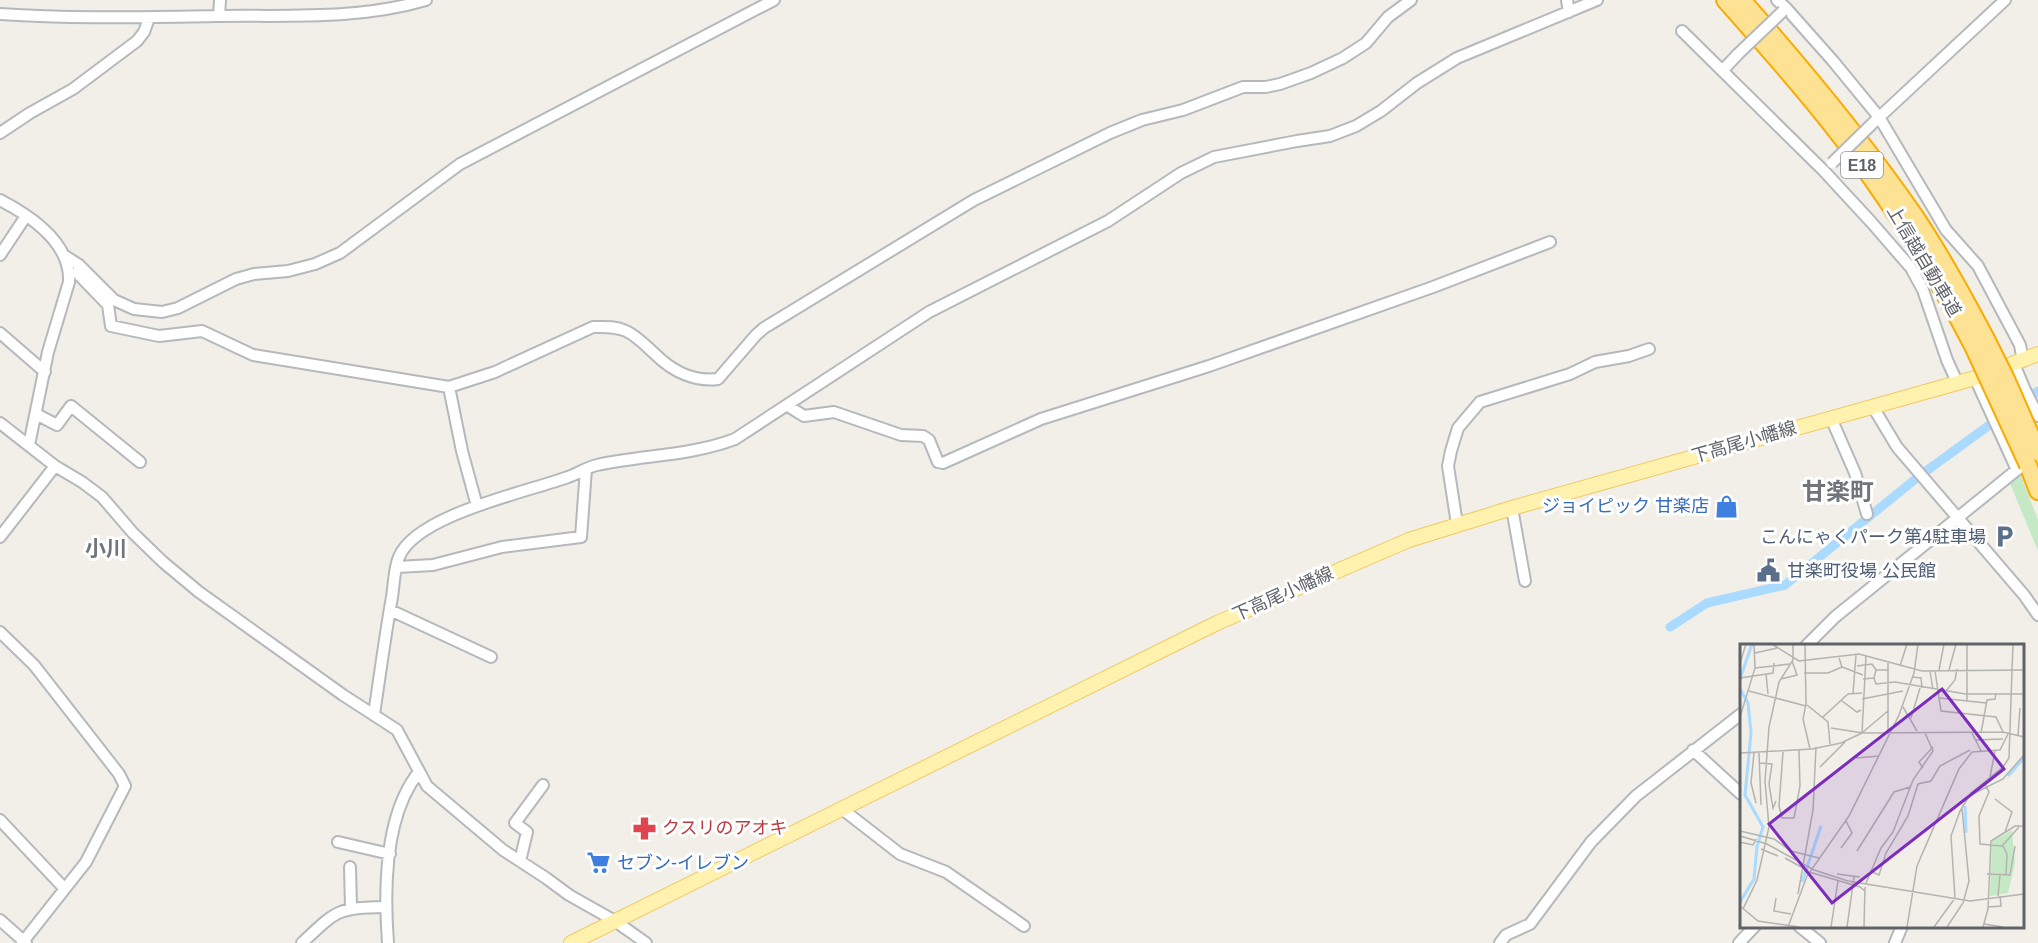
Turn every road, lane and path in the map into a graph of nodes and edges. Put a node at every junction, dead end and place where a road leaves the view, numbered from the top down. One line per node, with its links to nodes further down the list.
1 (220, 0): 14 (street)
2 (774, 0): 26 (street)
3 (1410, 0): 35 (street)
4 (1567, 0): 12 (street)
5 (1597, 0): 12 (street)
6 (1725, 0): 28 (highway, 上信越自動車道 / E18)
7 (1742, 0): 28 (highway, 上信越自動車道 / E18)
8 (1777, 0): 11 (street)
9 (2005, 0): 18 (street)
10 (419, 1): 14 (street)
11 (1788, 6): 17 (street, bridge); 18 (street)
12 (1569, 12): 36 (street)
13 (0, 14): 15 (street)
14 (219, 16): 15 (street)
15 (149, 18): 19 (street)
16 (1683, 31): 17 (street)
17 (1723, 70): 20 (street)
18 (1875, 121): 20 (street, bridge); 31 (street)
19 (0, 133)
20 (1824, 171): 34 (street)
21 (0, 200): 22 (street)
22 (26, 216): 24 (street); 25 (street)
23 (1550, 242): 36 (street)
24 (0, 255)
25 (65, 256): 26 (street); 32 (street)
26 (79, 264): 35 (street)
27 (0, 333): 32 (street)
28 (1980, 344): 43 (highway, 上信越自動車道 / E18, bridge)
29 (1649, 349): 52 (street)
30 (2038, 354): 31 (main road, 下高尾小幡線)
31 (2019, 363): 33 (main road, 下高尾小幡線); 39 (street)
32 (45, 372): 38 (street)
33 (1975, 378): 34 (main road, 下高尾小幡線); 43 (street)
34 (1957, 382): 37 (main road, 下高尾小幡線)
35 (449, 387): 48 (street)
36 (788, 406): 46 (street)
37 (1873, 407): 40 (main road, 下高尾小幡線); 51 (street)
38 (36, 414): 42 (street); 44 (street)
39 (2038, 416)
40 (1831, 417): 49 (main road, 下高尾小幡線); 50 (street)
41 (0, 423): 42 (street)
42 (29, 445): 45 (street)
43 (2030, 460): 47 (highway, 上信越自動車道 / E18); 51 (street)
44 (140, 462)
45 (55, 466): 53 (street); 61 (street)
46 (586, 469): 48 (street); 54 (street)
47 (2038, 491)
48 (477, 507): 54 (street)
49 (1512, 507): 52 (main road, 下高尾小幡線); 55 (street)
50 (1867, 514)
51 (1958, 517): 57 (street); 59 (street)
52 (1457, 524): 67 (main road, 下高尾小幡線)
53 (0, 537)
54 (397, 567): 56 (street)
55 (1525, 581)
56 (390, 610): 60 (street); 61 (street)
57 (2038, 615)
58 (0, 632): 73 (street)
59 (1808, 644)
60 (491, 657)
61 (374, 714): 64 (street)
62 (1740, 715): 63 (street)
63 (1694, 750): 66 (street); 87 (street)
64 (419, 772): 70 (street); 71 (street)
65 (543, 785): 71 (street)
66 (1740, 793)
67 (842, 809): 77 (main road, 下高尾小幡線); 78 (street)
68 (0, 820): 73 (street)
69 (338, 842): 70 (street)
70 (390, 854): 74 (street)
71 (520, 861): 77 (street)
72 (350, 867): 75 (street)
73 (64, 888): 82 (street)
74 (385, 907): 75 (street); 85 (street)
75 (351, 908): 84 (street)
76 (0, 920): 82 (street)
77 (615, 921): 83 (street); 86 (main road, 下高尾小幡線)
78 (1024, 926)
79 (1754, 928): 88 (street)
80 (1800, 928): 89 (street)
81 (1902, 928): 90 (street)
82 (24, 942)
83 (642, 942)
84 (302, 943)
85 (388, 943)
86 (571, 943)
87 (1500, 943)
88 (1740, 943)
89 (1820, 943)
90 (1895, 943)

